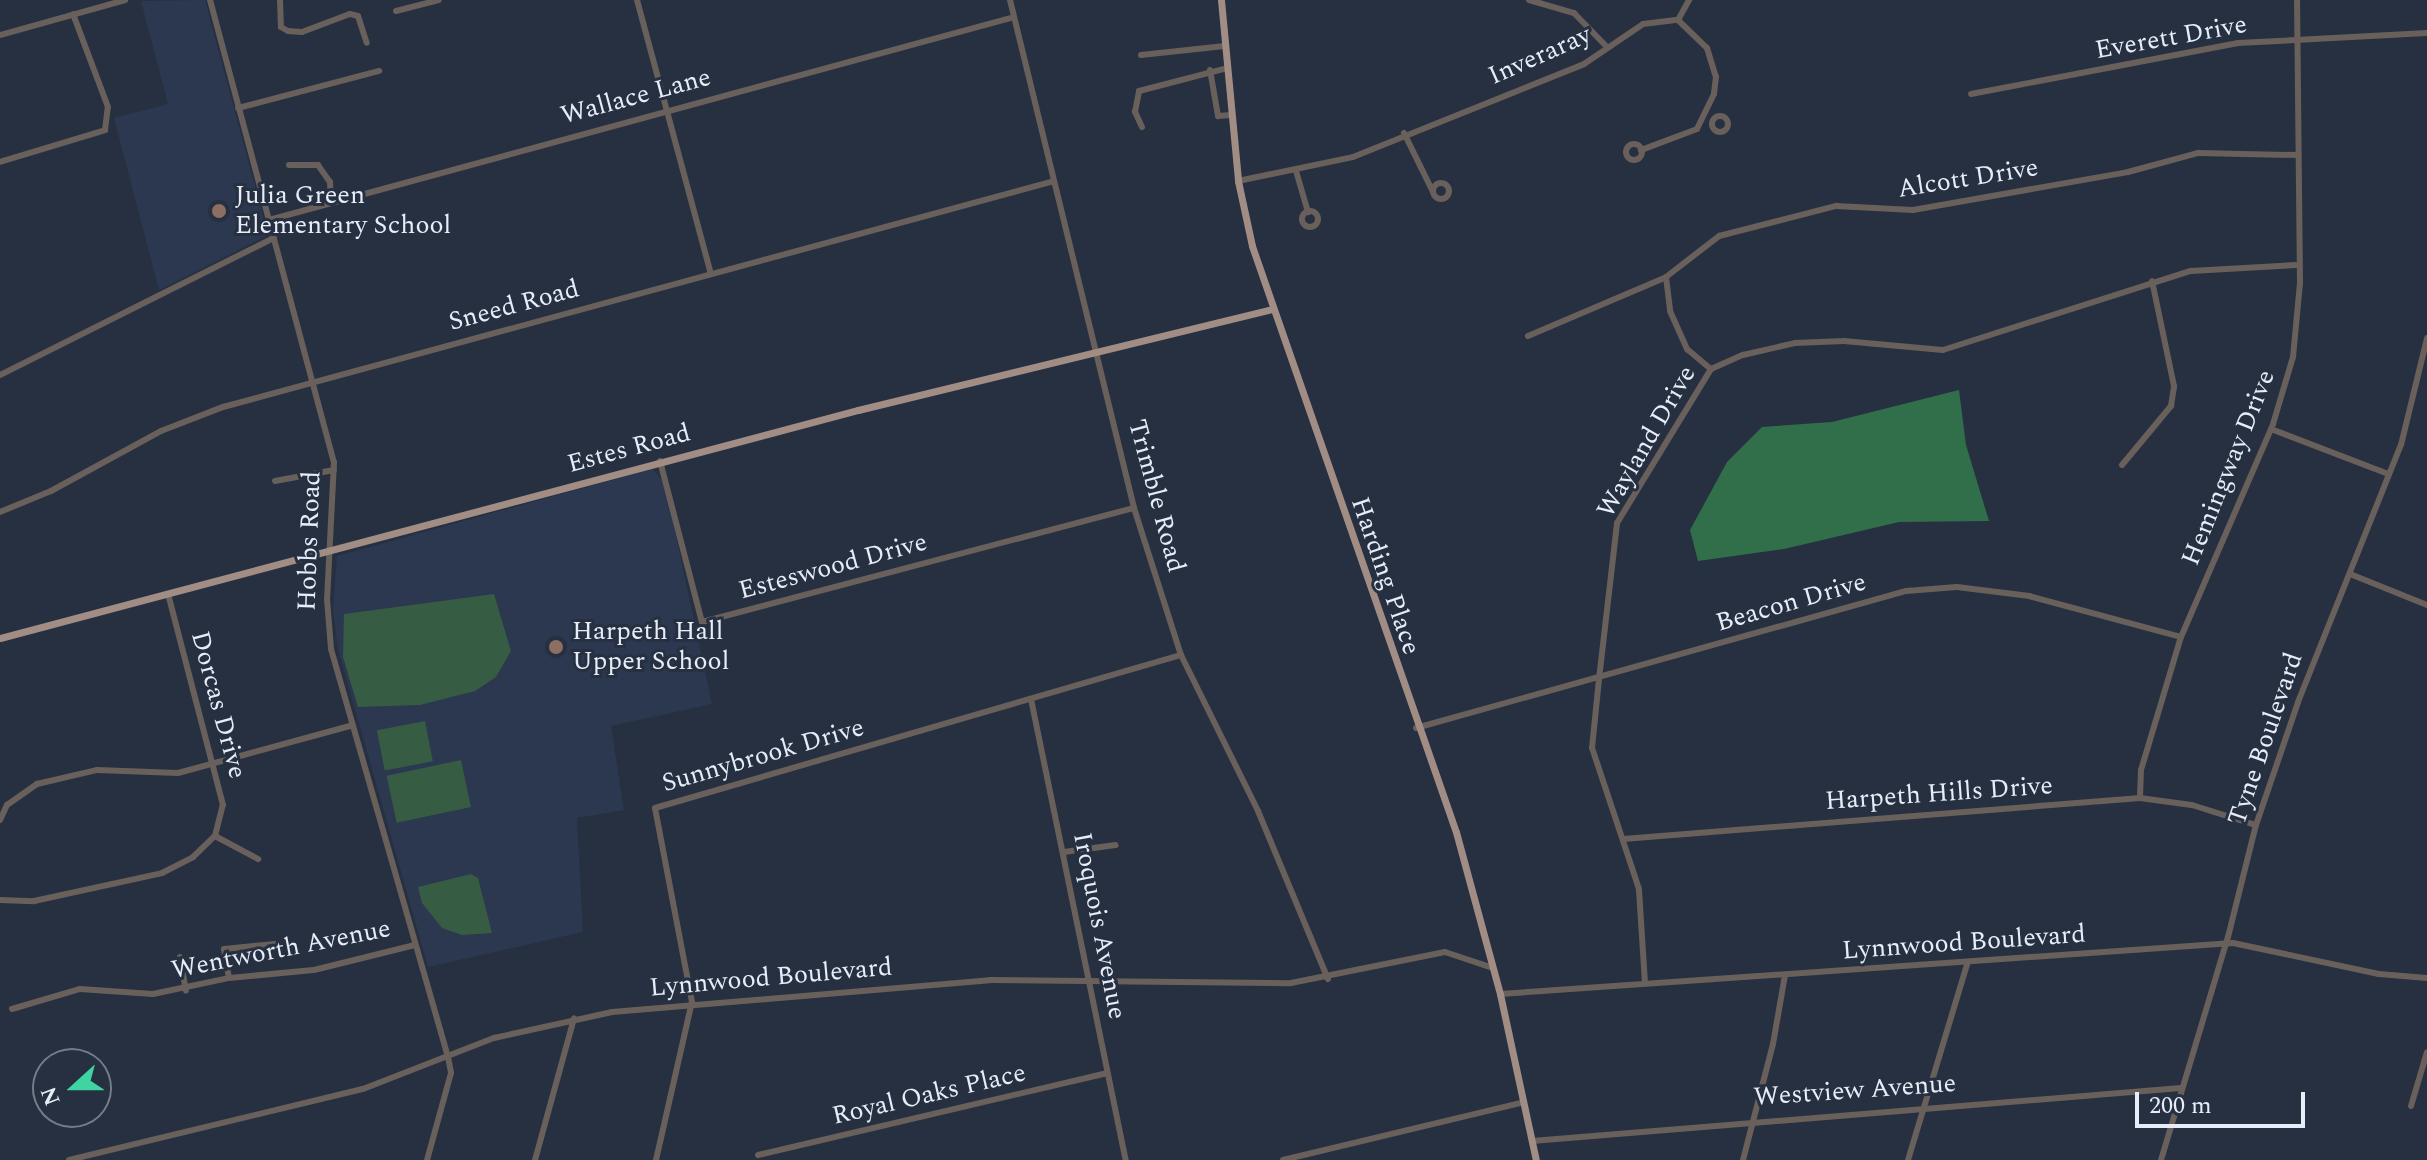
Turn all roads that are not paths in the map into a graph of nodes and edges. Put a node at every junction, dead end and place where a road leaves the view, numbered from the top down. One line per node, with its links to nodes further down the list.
1 (125, 0): 12 (street)
2 (210, 0): 26 (street, Hobbs Road)
3 (280, 0): 18 (street)
4 (439, 0): 11 (street)
5 (637, 0): 27 (street)
6 (1010, 0): 13 (street, Trimble Road)
7 (1221, 0): 19 (main road, Harding Place)
8 (1529, 0): 20 (street)
9 (1689, 0): 14 (street)
10 (2297, 0): 17 (street, Hemingway Drive)
11 (396, 11)
12 (73, 14): 16 (street); 35 (street)
13 (1014, 17): 27 (street, Wallace Lane); 38 (street, Trimble Road)
14 (1678, 20): 20 (street, Inveraray); 29 (street)
15 (2427, 33): 17 (street, Everett Drive)
16 (0, 35)
17 (2298, 41): 25 (street, Everett Drive); 34 (street, Hemingway Drive)
18 (367, 43)
19 (1225, 46): 21 (street); 22 (main road, Harding Place)
20 (1607, 47): 32 (street, Inveraray)
21 (1141, 55)
22 (1227, 68): 23 (street); 28 (main road, Harding Place)
23 (1210, 70): 28 (street); 31 (street)
24 (379, 71): 26 (street)
25 (1971, 94)
26 (238, 108): 43 (street, Hobbs Road)
27 (667, 110): 41 (street, Wallace Lane); 46 (street)
28 (1231, 115): 39 (main road, Harding Place)
29 (1705, 115): 30 (street); 33 (street)
30 (1713, 120)
31 (1142, 127)
32 (1404, 133): 37 (street, Inveraray); 40 (street)
33 (1641, 150)
34 (2297, 155): 45 (street, Hemingway Drive); 47 (street, Alcott Drive)
35 (0, 162)
36 (289, 165): 41 (street)
37 (1296, 171): 39 (street, Inveraray); 42 (street)
38 (1054, 181): 46 (street, Sneed Road); 52 (street, Trimble Road)
39 (1238, 181): 49 (main road, Harding Place)
40 (1433, 192)
41 (331, 202): 43 (street, Wallace Lane)
42 (1308, 212)
43 (269, 220): 44 (street, Hobbs Road)
44 (274, 238): 54 (street); 55 (street, Hobbs Road)
45 (2296, 265): 48 (street, Wayland Drive); 56 (street, Hemingway Drive)
46 (711, 274): 55 (street, Sneed Road)
47 (1666, 277): 50 (street, Alcott Drive); 53 (street)
48 (2152, 281): 53 (street, Wayland Drive); 58 (street)
49 (1271, 309): 52 (main road, Estes Road); 74 (main road, Harding Place)
50 (1528, 336)
51 (2427, 338): 60 (street, Tyne Boulevard)
52 (1097, 351): 57 (main road, Estes Road); 62 (street, Trimble Road)
53 (1711, 369): 71 (street, Wayland Drive)
54 (0, 375)
55 (313, 381): 59 (street, Hobbs Road); 63 (street, Sneed Road)
56 (2271, 429): 60 (street); 68 (street, Hemingway Drive)
57 (660, 461): 62 (street, Esteswood Drive); 64 (main road, Estes Road)
58 (2122, 465)
59 (334, 470): 61 (street); 64 (street, Hobbs Road)
60 (2388, 474): 65 (street, Tyne Boulevard)
61 (275, 481)
62 (1134, 508): 70 (street, Trimble Road)
63 (0, 512)
64 (329, 551): 66 (main road, Estes Road); 73 (street, Hobbs Road)
65 (2350, 574): 67 (street); 78 (street, Tyne Boulevard)
66 (168, 594): 69 (main road, Estes Road); 75 (street, Dorcas Drive)
67 (2427, 605)
68 (2181, 637): 71 (street, Beacon Drive); 76 (street, Hemingway Drive)
69 (0, 638)
70 (1181, 655): 72 (street, Sunnybrook Drive); 94 (street, Trimble Road)
71 (1599, 679): 74 (street, Beacon Drive); 80 (street, Wayland Drive)
72 (1031, 699): 82 (street, Iroquois Avenue); 99 (street, Sunnybrook Drive)
73 (353, 725): 75 (street); 86 (street, Hobbs Road)
74 (1416, 728): 90 (main road, Harding Place)
75 (214, 765): 77 (street); 79 (street, Dorcas Drive)
76 (2140, 798): 78 (street, Harpeth Hills Drive); 80 (street, Harpeth Hills Drive)
77 (0, 820)
78 (2256, 825): 87 (street, Tyne Boulevard)
79 (215, 836): 83 (street); 84 (street)
80 (1623, 839): 96 (street, Wayland Drive)
81 (1116, 845): 82 (street)
82 (1064, 852): 95 (street, Iroquois Avenue)
83 (258, 859)
84 (0, 900)
85 (275, 944): 92 (street)
86 (415, 945): 92 (street, Wentworth Avenue); 103 (street, Hobbs Road)
87 (2223, 945): 89 (street, Lynnwood Boulevard); 93 (street, Lynnwood Boulevard); 105 (street, Tyne Boulevard)
88 (180, 957): 97 (street)
89 (1967, 964): 91 (street, Lynnwood Boulevard); 107 (street)
90 (1490, 967): 94 (street, Lynnwood Boulevard); 98 (main road, Harding Place)
91 (1785, 975): 96 (street, Lynnwood Boulevard); 109 (street)
92 (229, 978): 97 (street, Wentworth Avenue)
93 (2427, 978)
94 (1328, 979): 95 (street, Lynnwood Boulevard)
95 (1088, 981): 99 (street, Lynnwood Boulevard); 104 (street, Iroquois Avenue)
96 (1645, 983): 98 (street, Lynnwood Boulevard)
97 (186, 990): 100 (street, Wentworth Avenue)
98 (1500, 994): 106 (main road, Harding Place)
99 (692, 1002): 101 (street, Lynnwood Boulevard); 115 (street, Sunnybrook Drive)
100 (12, 1009)
101 (574, 1018): 103 (street, Lynnwood Boulevard); 114 (street)
102 (2427, 1052): 108 (street)
103 (448, 1057): 112 (street, Lynnwood Boulevard); 113 (street)
104 (1108, 1073): 111 (street, Royal Oaks Place); 116 (street, Iroquois Avenue)
105 (2181, 1088): 107 (street, Westview Avenue); 121 (street, Tyne Boulevard)
106 (1524, 1102): 110 (main road, Harding Place); 117 (street)
107 (1924, 1106): 109 (street, Westview Avenue); 120 (street)
108 (2411, 1106)
109 (1754, 1119): 110 (street, Westview Avenue); 119 (street)
110 (1532, 1141): 118 (main road, Harding Place)
111 (758, 1155)
112 (69, 1160)
113 (427, 1160)
114 (535, 1160)
115 (656, 1160)
116 (1126, 1160)
117 (1283, 1160)
118 (1536, 1160)
119 (1743, 1160)
120 (1908, 1160)
121 (2161, 1160)

